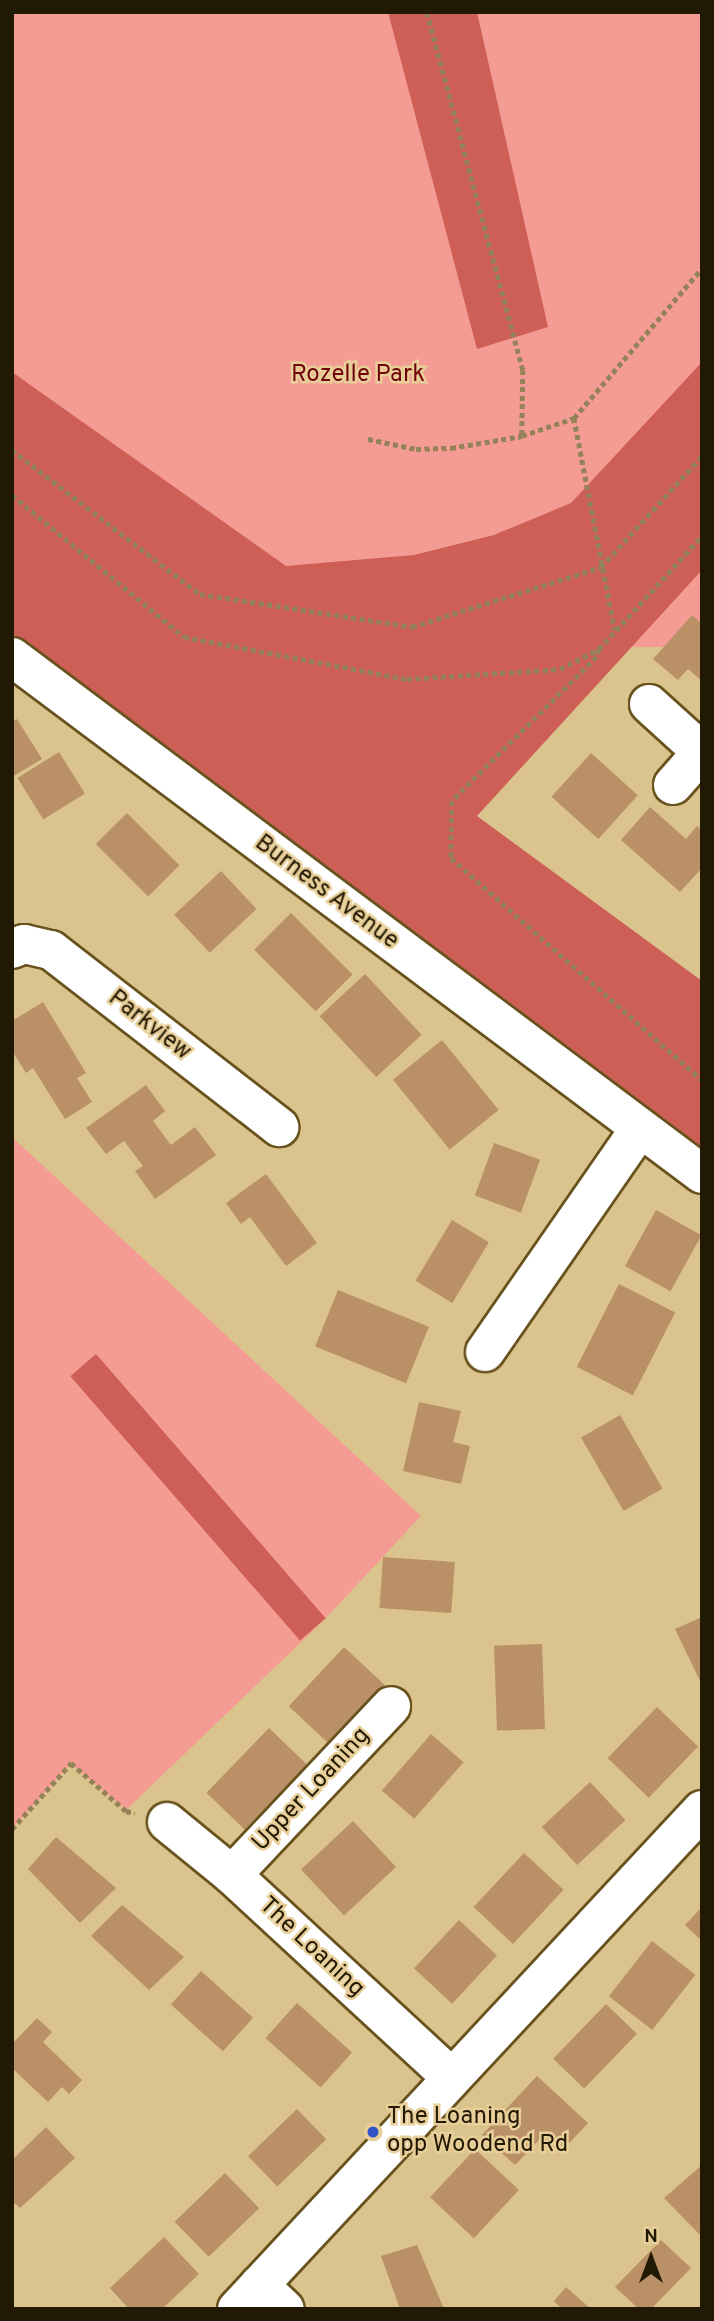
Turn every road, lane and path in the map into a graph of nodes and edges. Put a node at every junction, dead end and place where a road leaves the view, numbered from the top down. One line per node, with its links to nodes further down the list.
1 (427, 12): 4 (path)
2 (702, 268): 3 (path)
3 (574, 418): 4 (path); 10 (path)
4 (522, 436): 5 (path)
5 (368, 439)
6 (12, 450): 10 (path)
7 (702, 456): 10 (path)
8 (12, 495): 12 (path)
9 (702, 536): 11 (path)
10 (601, 567): 11 (path)
11 (615, 631): 12 (path)
12 (599, 649): 18 (path)
13 (12, 657): 20 (street, Burness Avenue)
14 (649, 704): 15 (street)
15 (702, 752): 16 (street)
16 (673, 785)
17 (12, 949): 19 (street, Parkview)
18 (702, 1080)
19 (279, 1127)
20 (640, 1128): 21 (street, Burness Avenue); 22 (street)
21 (702, 1174)
22 (485, 1352)
23 (391, 1706): 27 (street, Upper Loaning)
24 (702, 1810): 28 (street)
25 (167, 1822): 26 (path); 27 (street, The Loaning)
26 (12, 1829)
27 (232, 1875): 28 (street, The Loaning)
28 (452, 2078): 29 (street)
29 (261, 2301)

